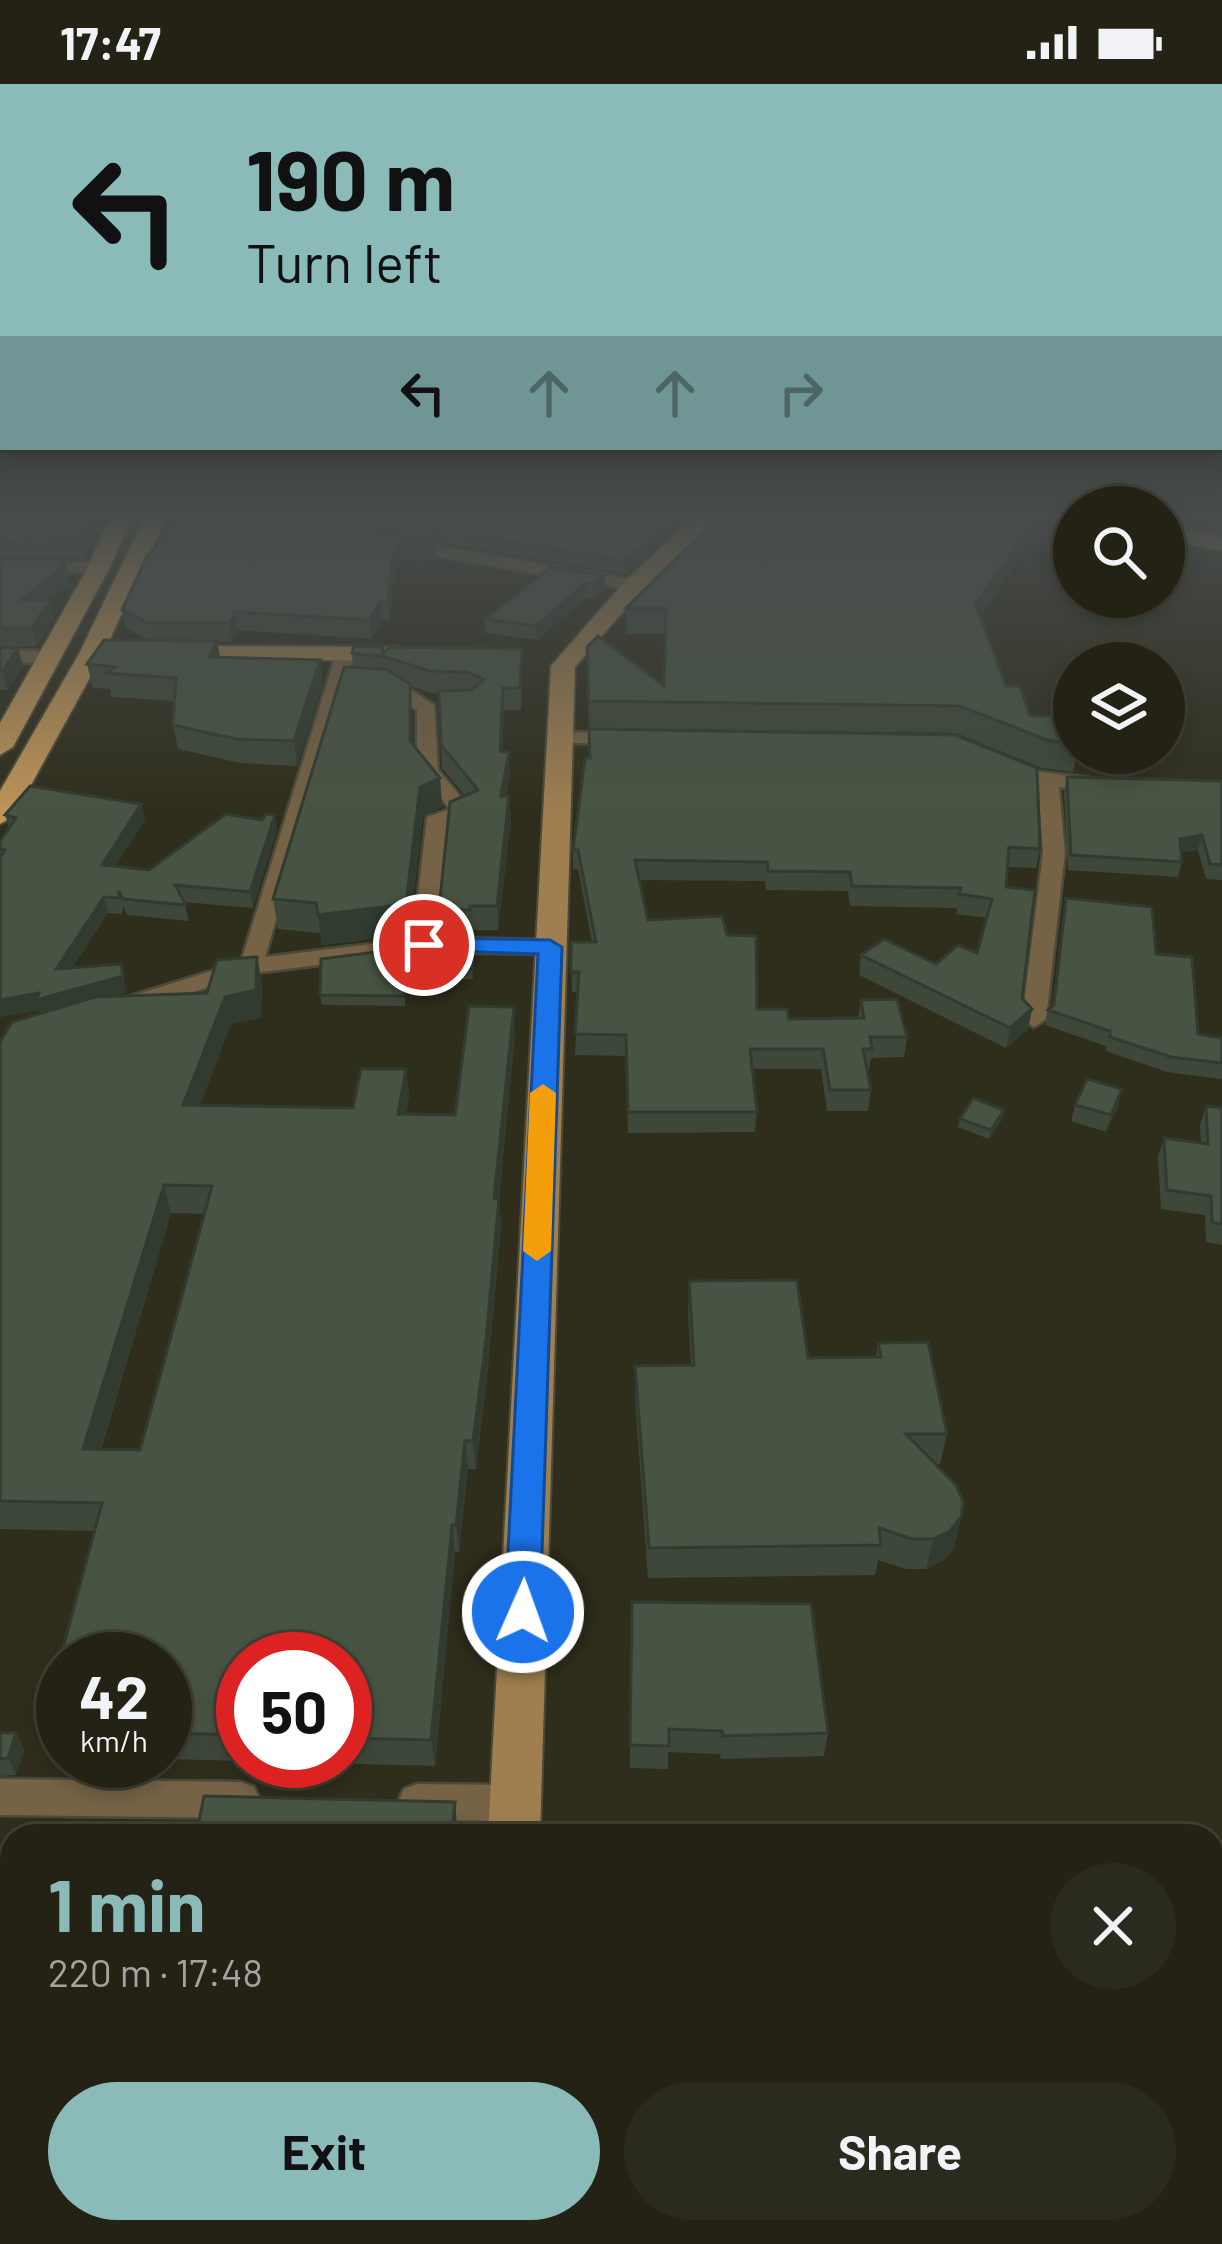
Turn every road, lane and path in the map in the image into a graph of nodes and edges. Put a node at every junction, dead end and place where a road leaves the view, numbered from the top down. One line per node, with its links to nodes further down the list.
1 (72, 615): 8 (main road)
2 (126, 615): 4 (main road)
3 (603, 615): 13 (main road)
4 (115, 652): 5 (main road); 19 (main road)
5 (345, 654): 6 (main road); 9 (street)
6 (434, 655)
7 (0, 656): 8 (street)
8 (49, 657): 12 (main road)
9 (336, 684): 10 (street); 22 (street)
10 (421, 703): 11 (street); 20 (street)
11 (454, 703)
12 (7, 723): 15 (main road)
13 (561, 738): 14 (street); 21 (main road)
14 (653, 739)
15 (0, 747)
16 (991, 759): 17 (street)
17 (1048, 779): 18 (street); 24 (street)
18 (1130, 785)
19 (0, 816)
20 (424, 945): 21 (street); 22 (street)
21 (550, 947): 28 (main road)
22 (251, 966): 23 (street)
23 (93, 1016)
24 (1034, 1019)
25 (0, 1797): 26 (street)
26 (281, 1800)
27 (375, 1801): 28 (street)
28 (514, 1820)

